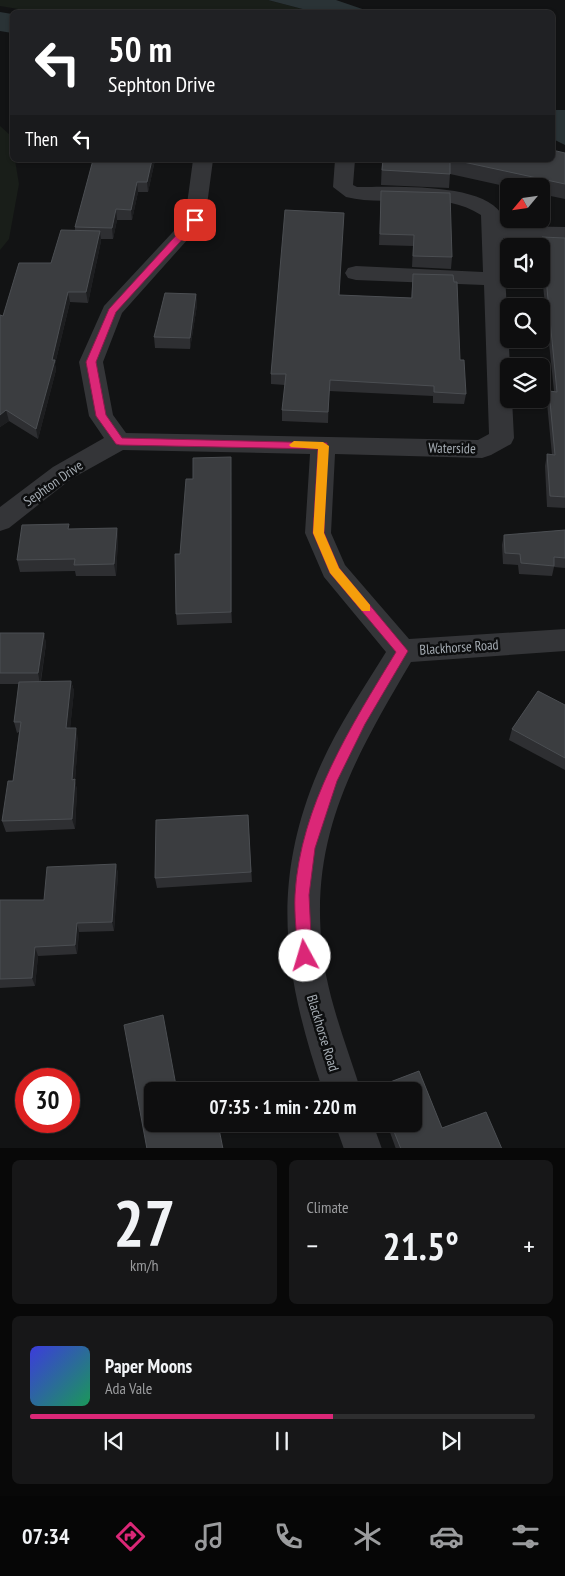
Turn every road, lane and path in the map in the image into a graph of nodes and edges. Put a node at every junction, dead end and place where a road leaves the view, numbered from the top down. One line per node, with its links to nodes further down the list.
1 (203, 162): 7 (street)
2 (345, 162): 3 (street)
3 (491, 223): 4 (street); 6 (street, Waterside)
4 (565, 233)
5 (356, 272): 6 (street)
6 (494, 279): 8 (street, Waterside)
7 (120, 442): 8 (street, Sephton Drive); 9 (street, Sephton Drive)
8 (323, 446): 11 (street)
9 (0, 521)
10 (565, 640): 11 (street, Blackhorse Road)
11 (402, 651): 12 (street, Blackhorse Road)
12 (339, 1082)
13 (357, 1132): 14 (street)
14 (364, 1148)

